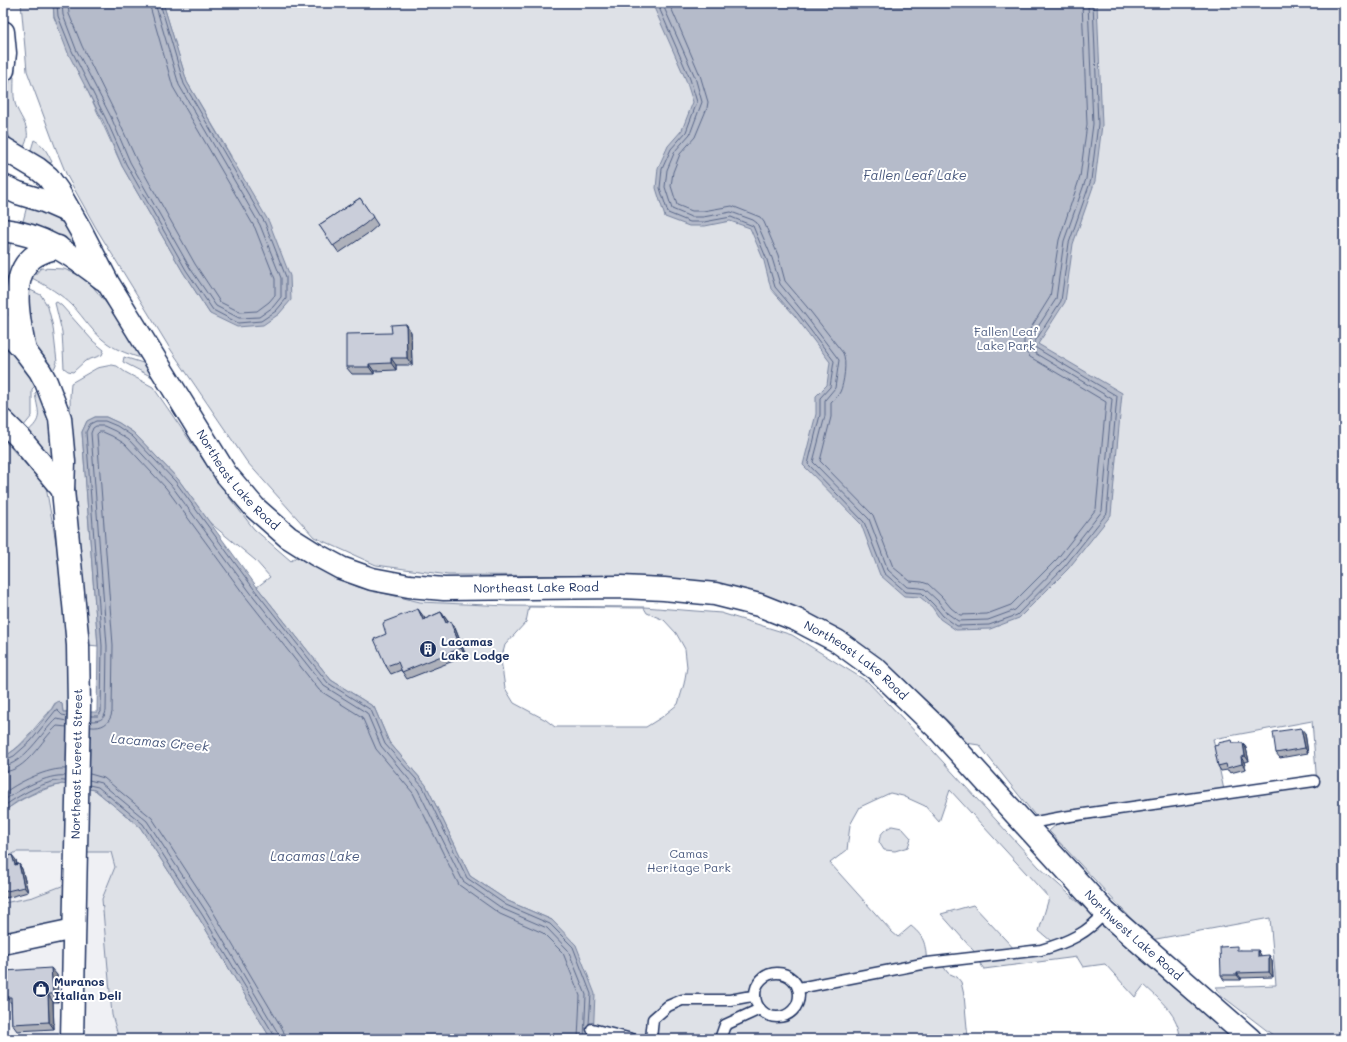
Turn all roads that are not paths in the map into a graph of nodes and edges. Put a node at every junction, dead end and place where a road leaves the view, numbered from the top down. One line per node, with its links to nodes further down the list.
1 (3, 32): 2 (main road)
2 (3, 70)
3 (3, 148): 5 (main road, Northeast Lake Road)
4 (3, 186): 5 (main road)
5 (69, 212): 8 (main road, Northeast Lake Road)
6 (3, 230): 7 (main road, Northeast Lake Road)
7 (58, 247): 8 (main road, Northeast Lake Road); 10 (main road)
8 (108, 283): 14 (main road, Northeast Lake Road)
9 (3, 326): 10 (main road, Northeast Everett Street)
10 (25, 351): 12 (main road, Northeast Everett Street)
11 (3, 421): 12 (main road)
12 (63, 490): 16 (main road, Northeast Everett Street)
13 (1314, 781): 14 (lane)
14 (1025, 824): 15 (main road, Northwest Lake Road)
15 (1105, 912): 18 (lane); 26 (main road, Northwest Lake Road)
16 (74, 929): 17 (street); 22 (main road, Northeast Everett Street)
17 (3, 944)
18 (799, 988): 19 (lane); 20 (lane)
19 (755, 996): 20 (lane); 24 (lane)
20 (760, 1009): 25 (lane)
21 (592, 1029): 23 (lane)
22 (72, 1039)
23 (632, 1039)
24 (651, 1039)
25 (720, 1039)
26 (1250, 1039)

